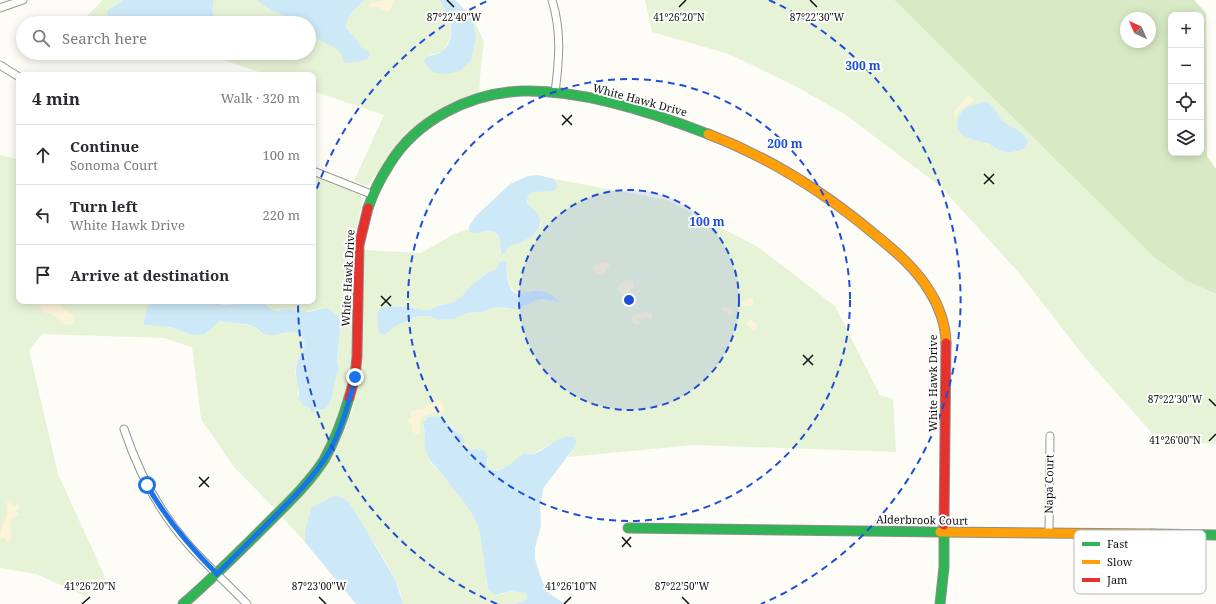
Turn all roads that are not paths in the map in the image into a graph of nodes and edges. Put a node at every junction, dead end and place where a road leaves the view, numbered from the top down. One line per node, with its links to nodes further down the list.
1 (23, 0): 3 (street)
2 (552, 0): 6 (street)
3 (0, 8)
4 (0, 65): 5 (street)
5 (16, 75)
6 (555, 93): 8 (street, White Hawk Drive); 12 (street, White Hawk Drive)
7 (316, 172): 8 (street)
8 (371, 194): 17 (street, White Hawk Drive)
9 (124, 429): 17 (street)
10 (1050, 436): 13 (street, Napa Court)
11 (628, 528): 12 (street, Alderbrook Court)
12 (944, 532): 13 (street, Alderbrook Court); 20 (street, White Hawk Drive)
13 (1049, 533): 14 (street, Alderbrook Court)
14 (1074, 533)
15 (1206, 534): 16 (street, Alderbrook Court)
16 (1216, 534)
17 (217, 574): 18 (street, White Hawk Drive); 19 (street)
18 (183, 604)
19 (247, 604)
20 (940, 604)

